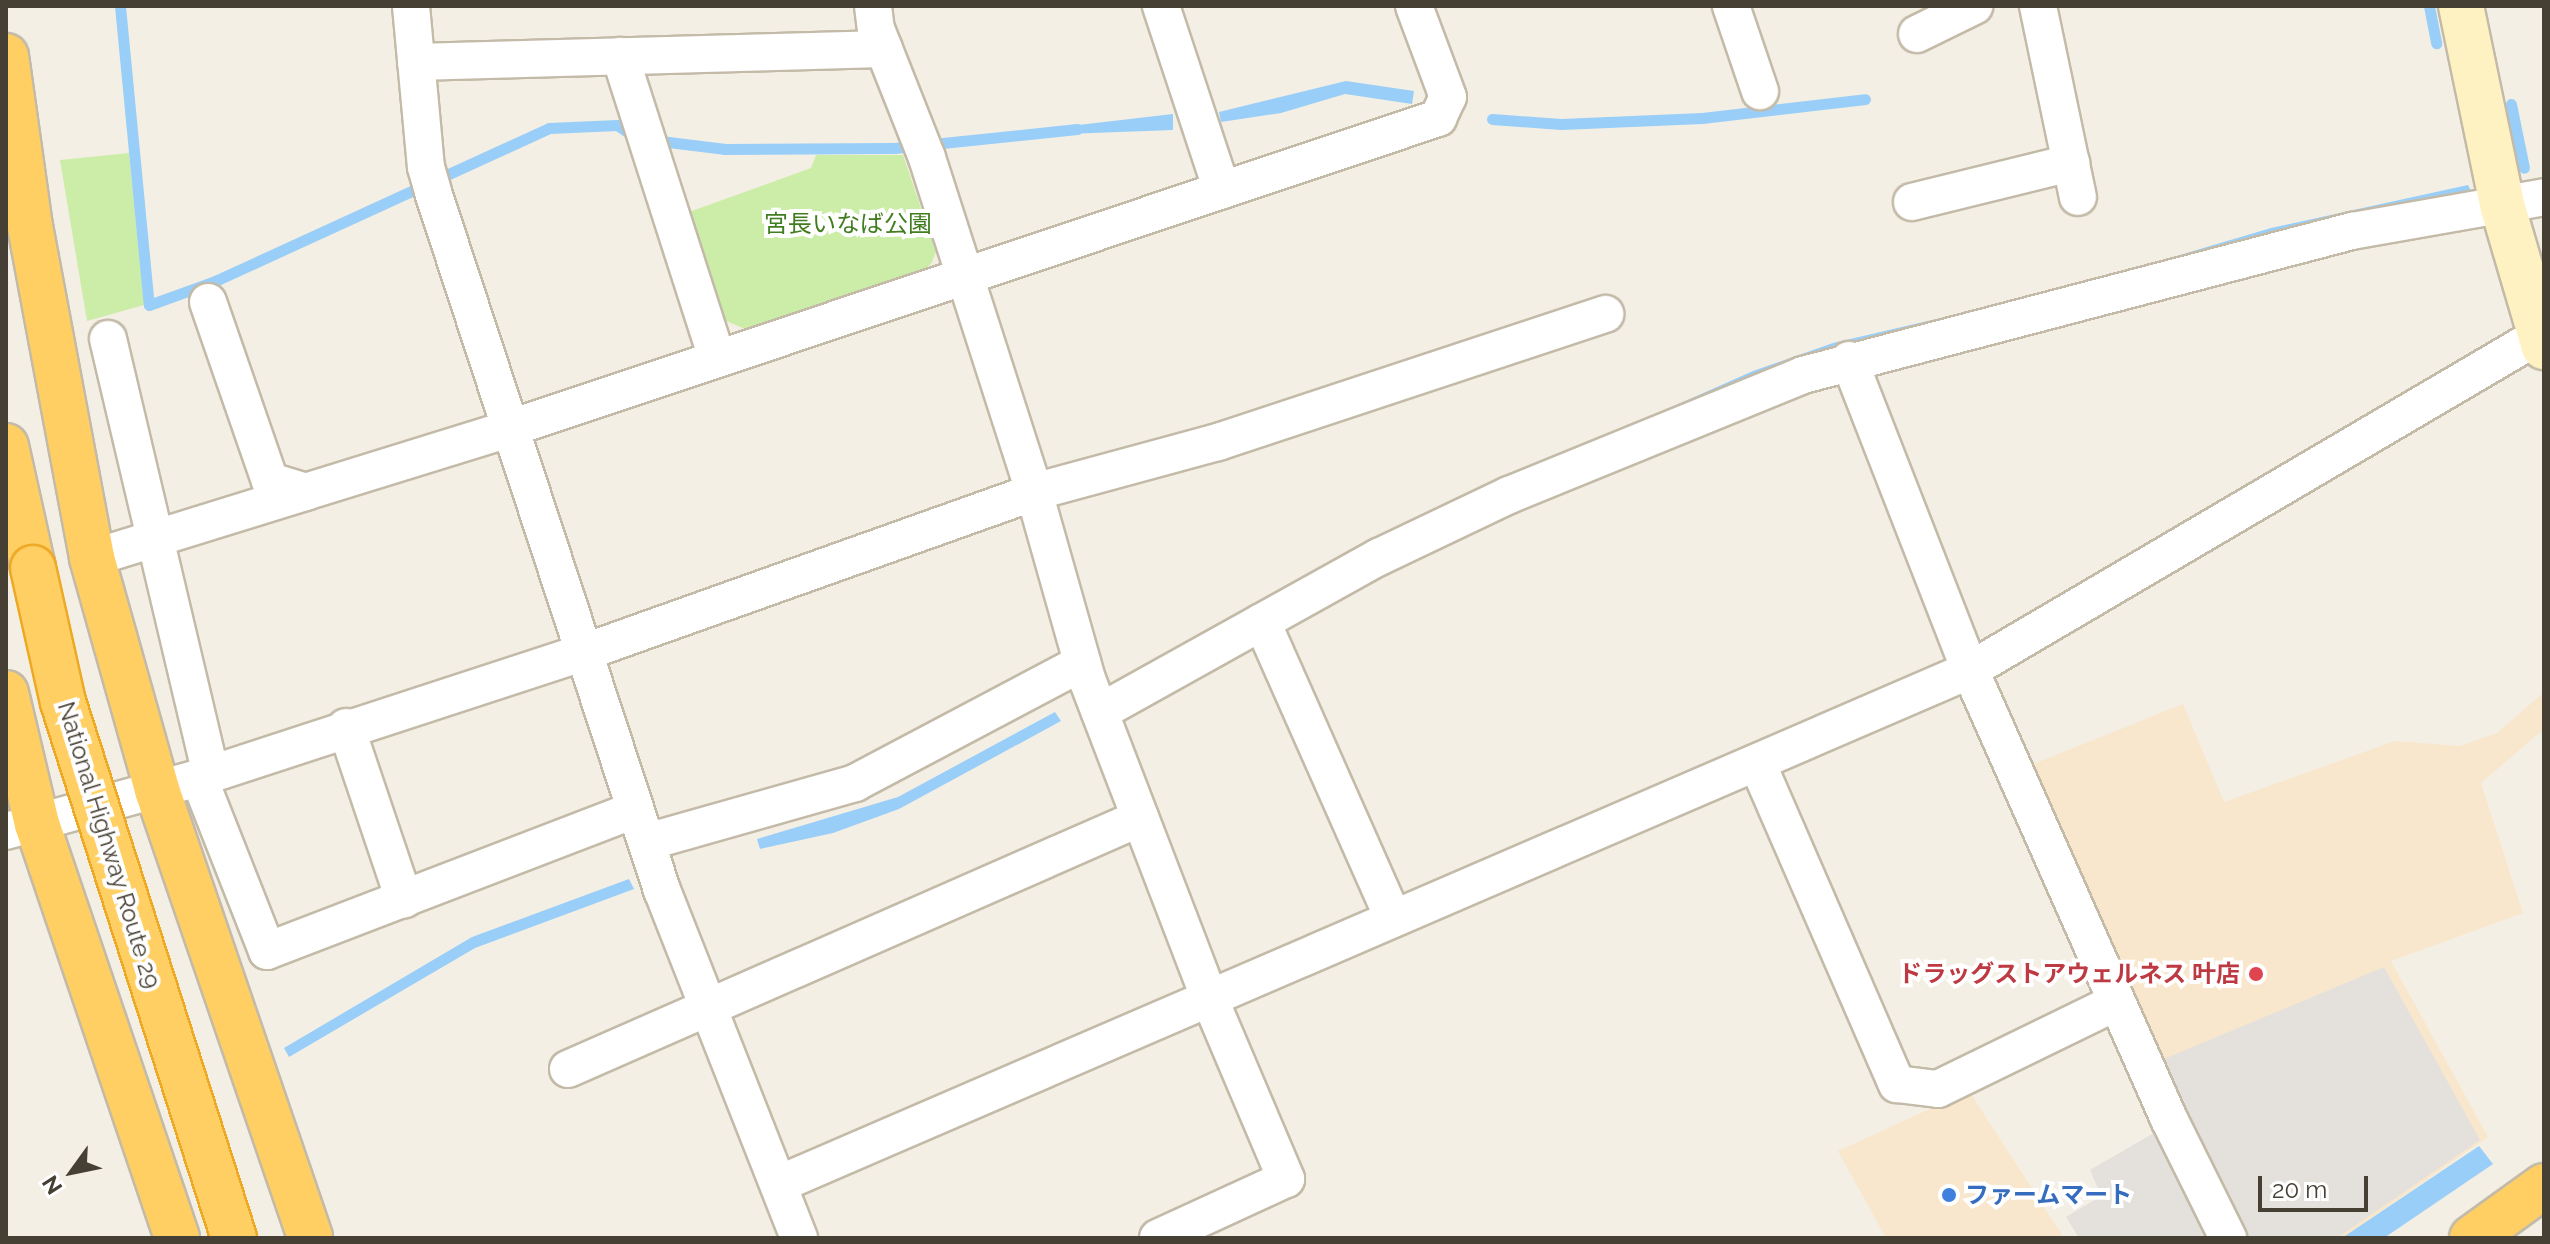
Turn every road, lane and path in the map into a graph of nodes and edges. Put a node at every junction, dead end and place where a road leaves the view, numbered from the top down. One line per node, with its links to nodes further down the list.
1 (411, 6): 13 (street)
2 (873, 6): 10 (street)
3 (1161, 6): 15 (street)
4 (1414, 6): 15 (street)
5 (1731, 6): 14 (street)
6 (1974, 6): 9 (street)
7 (2038, 6): 17 (street)
8 (2461, 6): 18 (street)
9 (1917, 34)
10 (884, 49): 12 (street); 19 (street)
11 (6, 56): 31 (highway)
12 (620, 56): 13 (street); 24 (street)
13 (416, 62): 26 (street)
14 (1760, 91)
15 (1222, 190): 19 (street)
16 (2544, 197): 18 (street)
17 (1912, 202)
18 (2503, 208): 23 (street); 25 (street)
19 (965, 276): 24 (street); 29 (street)
20 (208, 302): 28 (street)
21 (1605, 314): 29 (street)
22 (108, 339): 30 (street)
23 (2542, 341): 35 (street)
24 (717, 359): 26 (street)
25 (1849, 360): 32 (street); 35 (street)
26 (508, 429): 28 (street); 33 (street)
27 (6, 446): 54 (highway, National Highway Route 29, bridge)
28 (305, 492): 30 (street)
29 (1034, 492): 33 (street); 34 (street)
30 (152, 538): 31 (street); 40 (street)
31 (92, 558): 41 (highway)
32 (1262, 622): 37 (street); 46 (street)
33 (585, 652): 38 (street); 43 (street)
34 (1082, 663): 37 (street); 43 (street)
35 (1970, 670): 39 (street); 48 (street)
36 (6, 693): 44 (highway)
37 (1100, 712): 42 (street)
38 (346, 727): 40 (street); 45 (street)
39 (1758, 765): 46 (street); 48 (street)
40 (205, 776): 41 (street); 45 (street)
41 (157, 790): 44 (street); 55 (highway)
42 (1140, 818): 47 (street); 49 (street)
43 (641, 826): 45 (street); 49 (street)
44 (22, 828): 53 (highway)
45 (404, 899)
46 (1393, 918): 47 (street)
47 (1208, 995): 51 (street); 57 (street)
48 (2116, 1002): 58 (street)
49 (709, 1006): 50 (street); 51 (street)
50 (568, 1069)
51 (779, 1184): 56 (street)
52 (2544, 1186): 59 (highway)
53 (177, 1238)
54 (234, 1238)
55 (310, 1238)
56 (799, 1238)
57 (1158, 1238)
58 (2228, 1238)
59 (2472, 1238)

